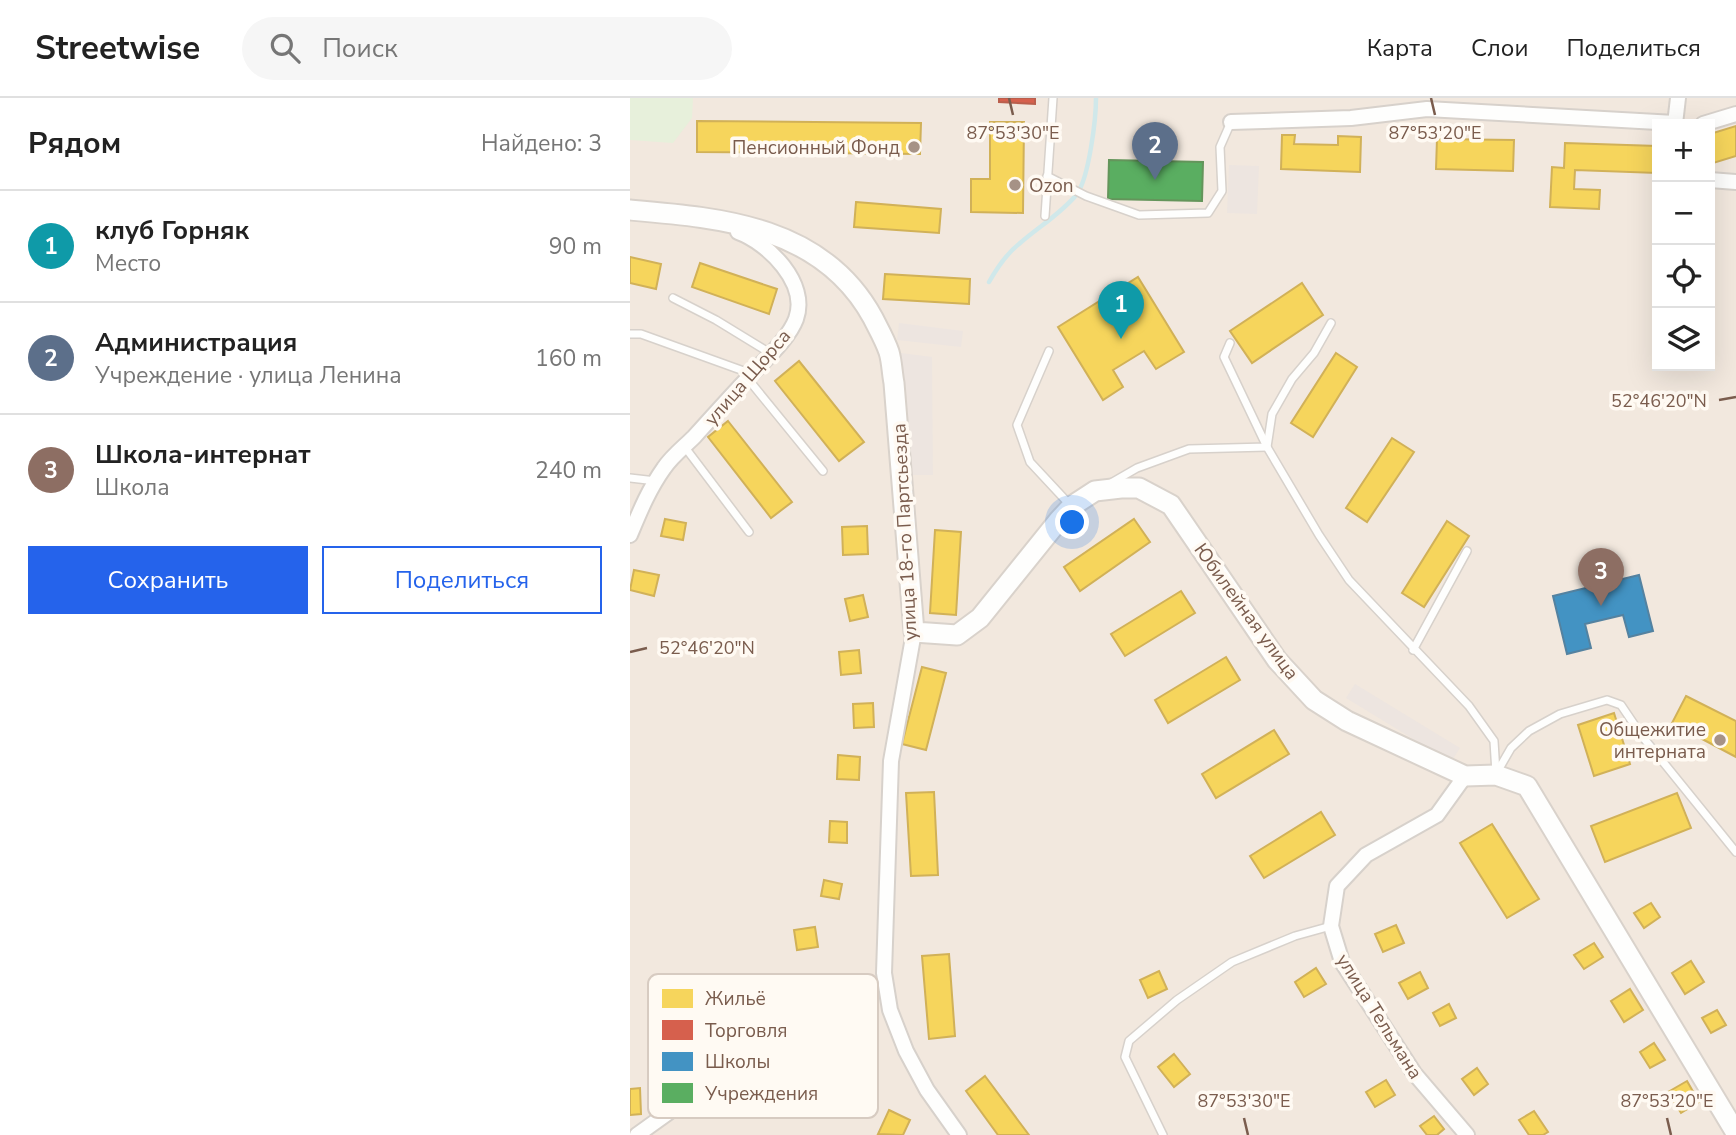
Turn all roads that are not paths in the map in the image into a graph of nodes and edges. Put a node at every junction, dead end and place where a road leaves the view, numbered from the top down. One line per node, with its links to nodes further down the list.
1 (1053, 98): 8 (lane)
2 (1678, 98): 4 (street)
3 (1736, 114): 5 (street)
4 (1676, 119)
5 (1715, 120)
6 (1231, 122): 7 (street); 8 (lane)
7 (1652, 123)
8 (1047, 176): 13 (lane)
9 (1715, 180): 10 (street)
10 (1736, 182)
11 (630, 210): 12 (street, улица 18-го Партсьезда)
12 (691, 216): 19 (street, улица Щорса); 31 (street, улица 18-го Партсьезда)
13 (1045, 216)
14 (673, 298): 19 (lane)
15 (1331, 323): 22 (lane)
16 (630, 334): 20 (lane)
17 (1230, 343): 22 (lane)
18 (1049, 351): 27 (lane)
19 (770, 353): 20 (street, улица Щорса)
20 (749, 376): 21 (street, улица Щорса); 23 (lane)
21 (684, 446): 25 (street, улица Щорса); 28 (lane)
22 (1267, 447): 26 (lane); 32 (lane)
23 (823, 471)
24 (630, 478): 25 (lane)
25 (656, 481): 29 (street, улица Щорса)
26 (1095, 491): 27 (street, Юбилейная улица); 34 (street, Юбилейная улица)
27 (1072, 506): 31 (street, Юбилейная улица)
28 (749, 531)
29 (630, 535)
30 (1467, 551): 32 (lane)
31 (914, 632): 40 (street, улица 18-го Партсьезда)
32 (1413, 650): 33 (lane)
33 (1496, 775): 34 (street, Юбилейная улица); 35 (lane); 38 (street, Юбилейная улица)
34 (1465, 776): 36 (street, улица Тельмана)
35 (1736, 852)
36 (1331, 926): 41 (lane); 42 (street, улица Тельмана)
37 (661, 1118): 39 (street)
38 (1736, 1133)
39 (637, 1135)
40 (959, 1135)
41 (1163, 1135)
42 (1467, 1135)

